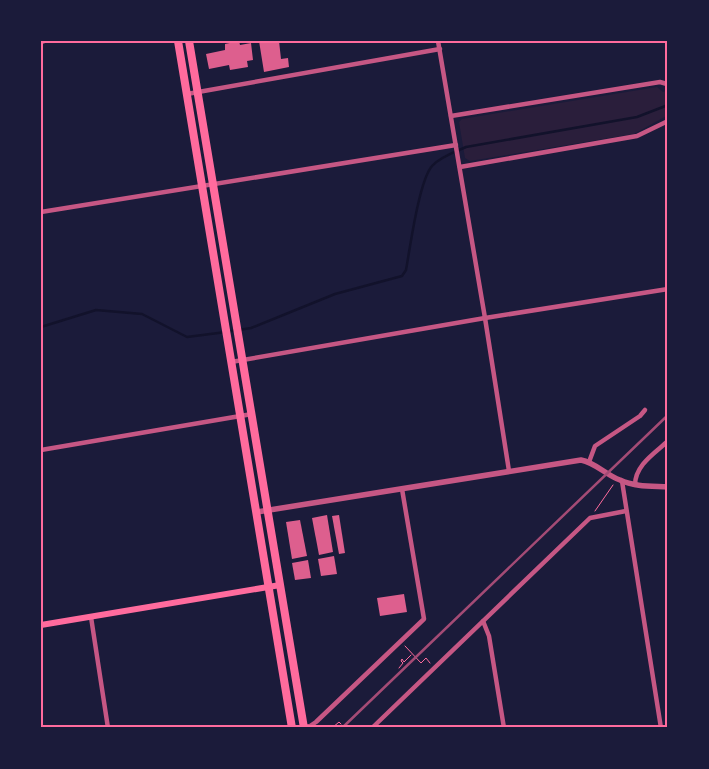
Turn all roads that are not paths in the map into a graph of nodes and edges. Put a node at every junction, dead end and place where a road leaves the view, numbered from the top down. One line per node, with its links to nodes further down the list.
1 (178, 41): 7 (highway)
2 (189, 41): 6 (highway)
3 (438, 41): 4 (street)
4 (440, 48): 6 (street); 8 (street)
5 (666, 84): 8 (street)
6 (198, 92): 7 (street); 12 (highway)
7 (187, 94): 13 (highway)
8 (451, 116): 10 (street)
9 (668, 122): 11 (street)
10 (457, 149): 11 (street); 12 (street)
11 (460, 167): 16 (street)
12 (214, 184): 13 (street); 17 (highway)
13 (202, 186): 14 (street); 18 (highway)
14 (41, 212)
15 (668, 289): 16 (street)
16 (485, 318): 17 (street); 25 (street)
17 (242, 360): 18 (street); 20 (highway)
18 (231, 362): 21 (highway)
19 (645, 410): 24 (street)
20 (252, 414): 21 (street); 30 (highway)
21 (241, 416): 23 (street); 32 (highway)
22 (668, 440): 27 (street)
23 (41, 450)
24 (589, 462): 25 (street); 26 (street)
25 (509, 472): 29 (street)
26 (620, 480): 27 (street); 31 (street)
27 (635, 485): 28 (street)
28 (668, 486)
29 (402, 489): 30 (street); 40 (street)
30 (268, 510): 32 (street); 33 (highway)
31 (626, 511): 36 (street); 43 (street)
32 (256, 512): 34 (highway)
33 (280, 585): 34 (main road); 40 (highway)
34 (268, 588): 35 (main road); 39 (highway)
35 (91, 617): 37 (main road); 38 (street)
36 (482, 621): 41 (street); 42 (street)
37 (41, 625)
38 (108, 728)
39 (292, 728)
40 (304, 728)
41 (372, 728)
42 (504, 728)
43 (661, 728)

